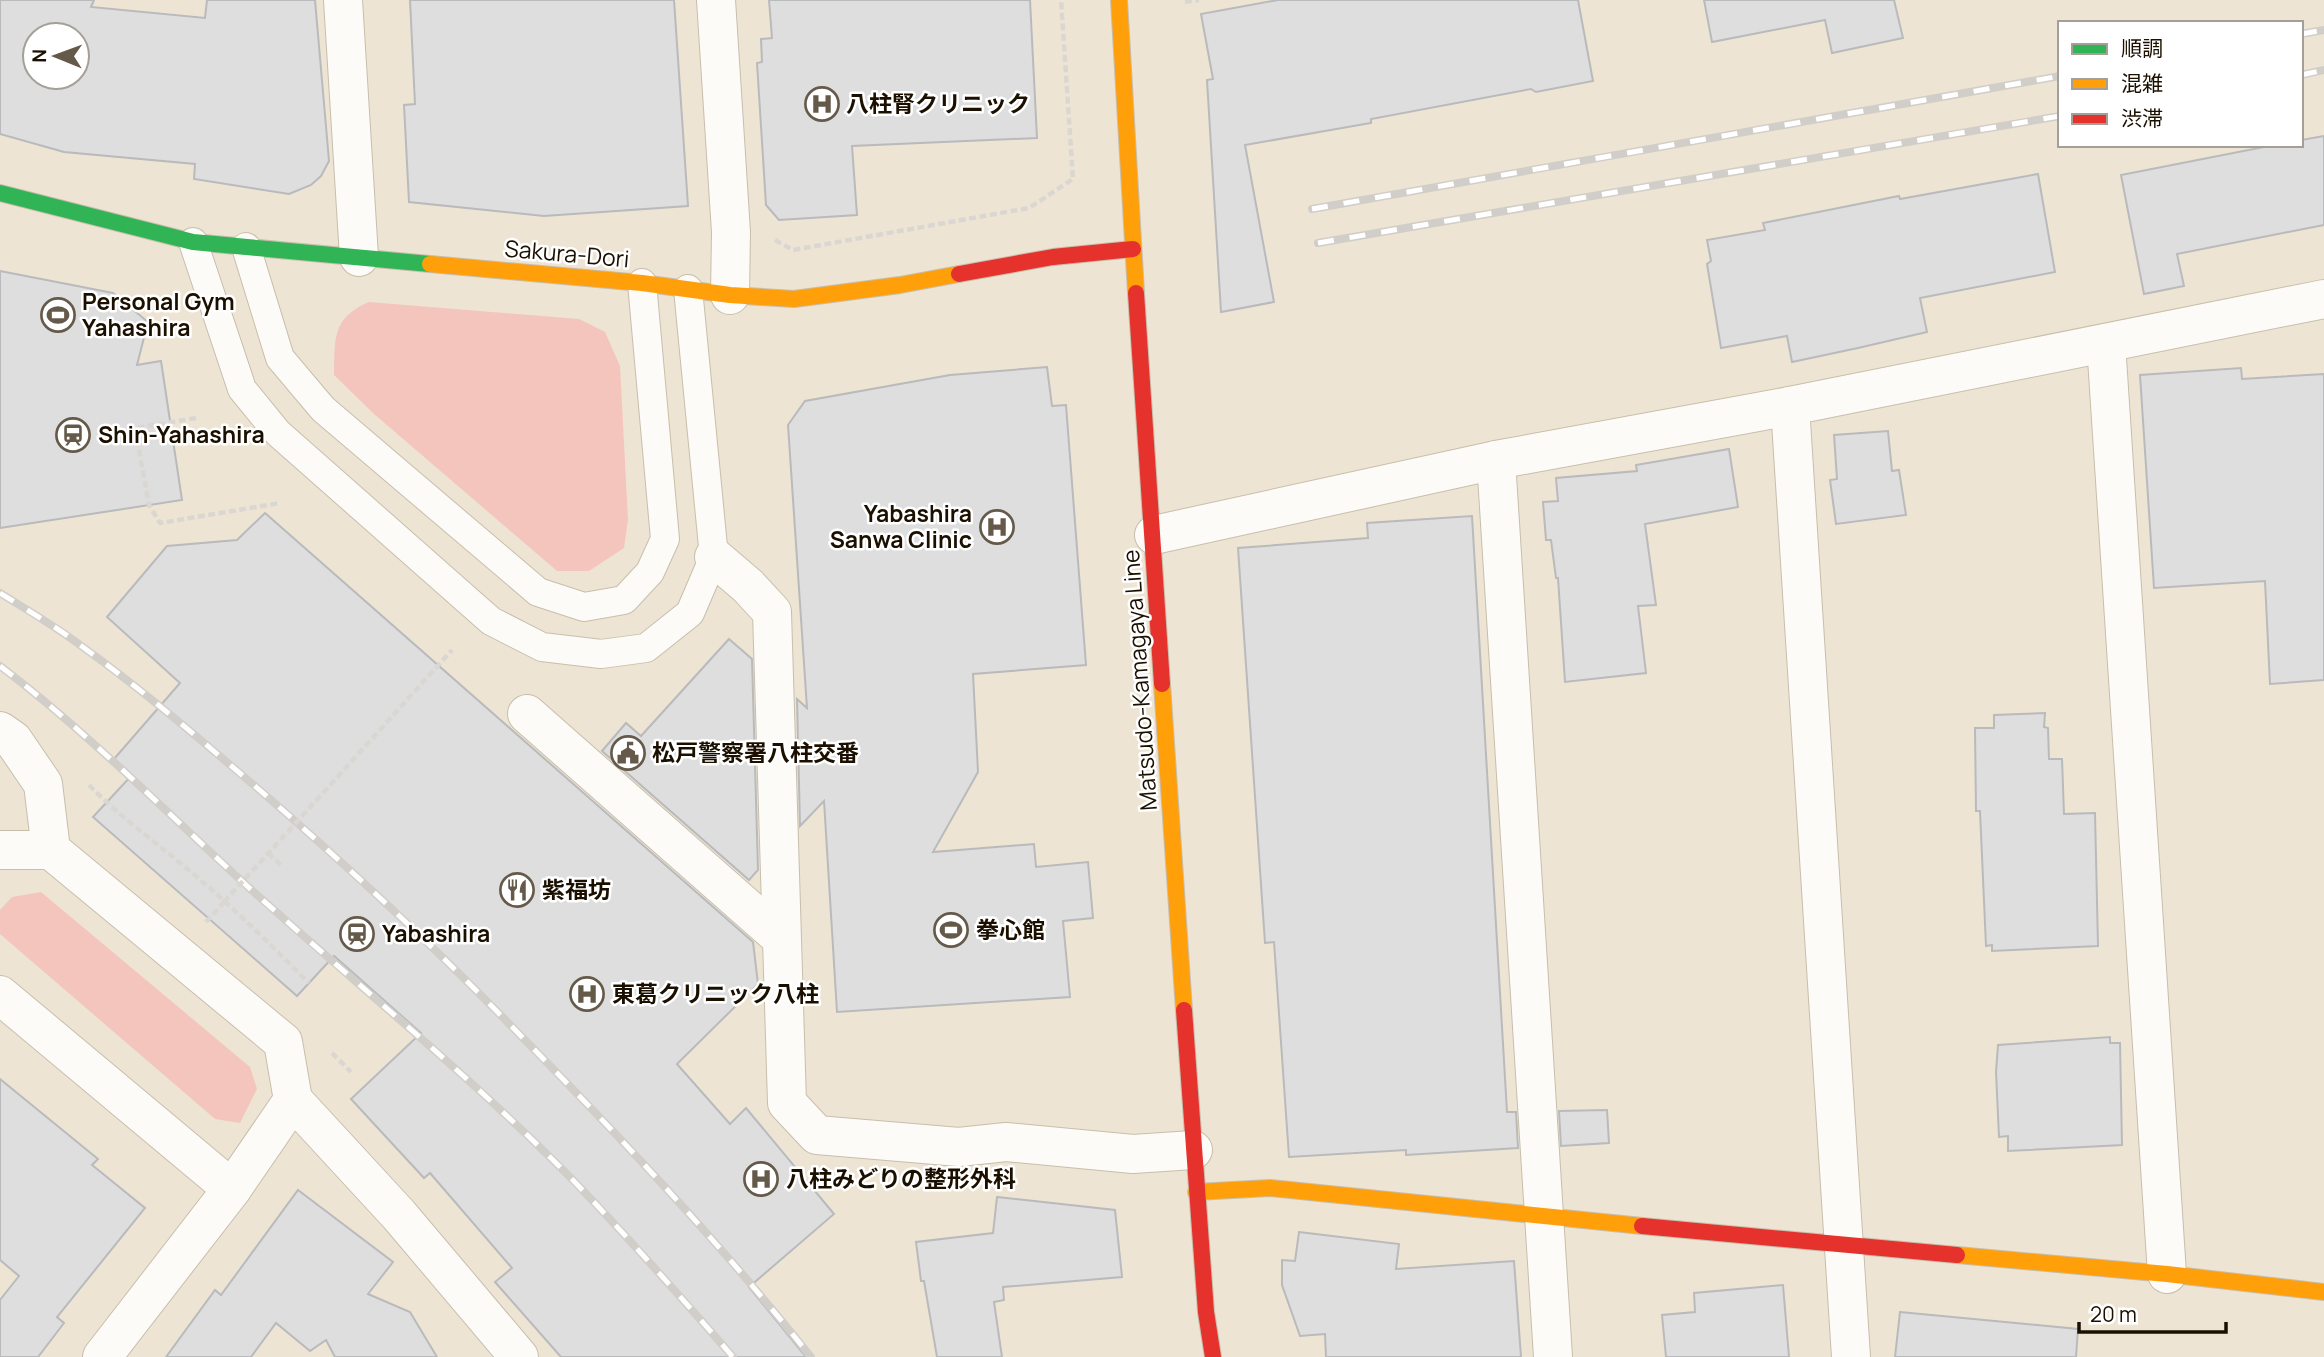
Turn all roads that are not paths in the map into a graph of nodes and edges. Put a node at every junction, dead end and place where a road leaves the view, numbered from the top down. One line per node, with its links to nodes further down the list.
1 (343, 0): 8 (street)
2 (716, 0): 11 (street)
3 (1119, 0): 7 (street, Matsudo-Kamagaya Line)
4 (0, 193): 5 (street, Sakura-Dori)
5 (193, 242): 6 (street, Sakura-Dori); 17 (lane)
6 (246, 247): 8 (street, Sakura-Dori); 9 (lane)
7 (1133, 249): 11 (street, Sakura-Dori); 16 (street, Matsudo-Kamagaya Line)
8 (359, 257): 9 (street, Sakura-Dori)
9 (642, 283): 10 (street, Sakura-Dori)
10 (688, 289): 11 (street, Sakura-Dori); 17 (lane)
11 (730, 295)
12 (2324, 299): 13 (street)
13 (2106, 343): 14 (street); 30 (street)
14 (1790, 406): 15 (street); 29 (street)
15 (1496, 460): 16 (street); 28 (street)
16 (1154, 536): 25 (street, Matsudo-Kamagaya Line)
17 (714, 557): 22 (street)
18 (527, 714): 22 (street)
19 (0, 731): 21 (street)
20 (0, 850): 21 (street)
21 (51, 850): 24 (street)
22 (780, 937): 25 (street)
23 (0, 995): 26 (street)
24 (293, 1100): 26 (street); 33 (street)
25 (1193, 1150): 27 (street, Matsudo-Kamagaya Line)
26 (232, 1189): 32 (street)
27 (1196, 1192): 28 (street); 34 (street, Matsudo-Kamagaya Line)
28 (1545, 1217): 29 (street); 35 (street)
29 (1842, 1245): 30 (street); 36 (street)
30 (2167, 1274): 31 (street)
31 (2324, 1292)
32 (102, 1357)
33 (519, 1357)
34 (1213, 1357)
35 (1553, 1357)
36 (1851, 1357)

